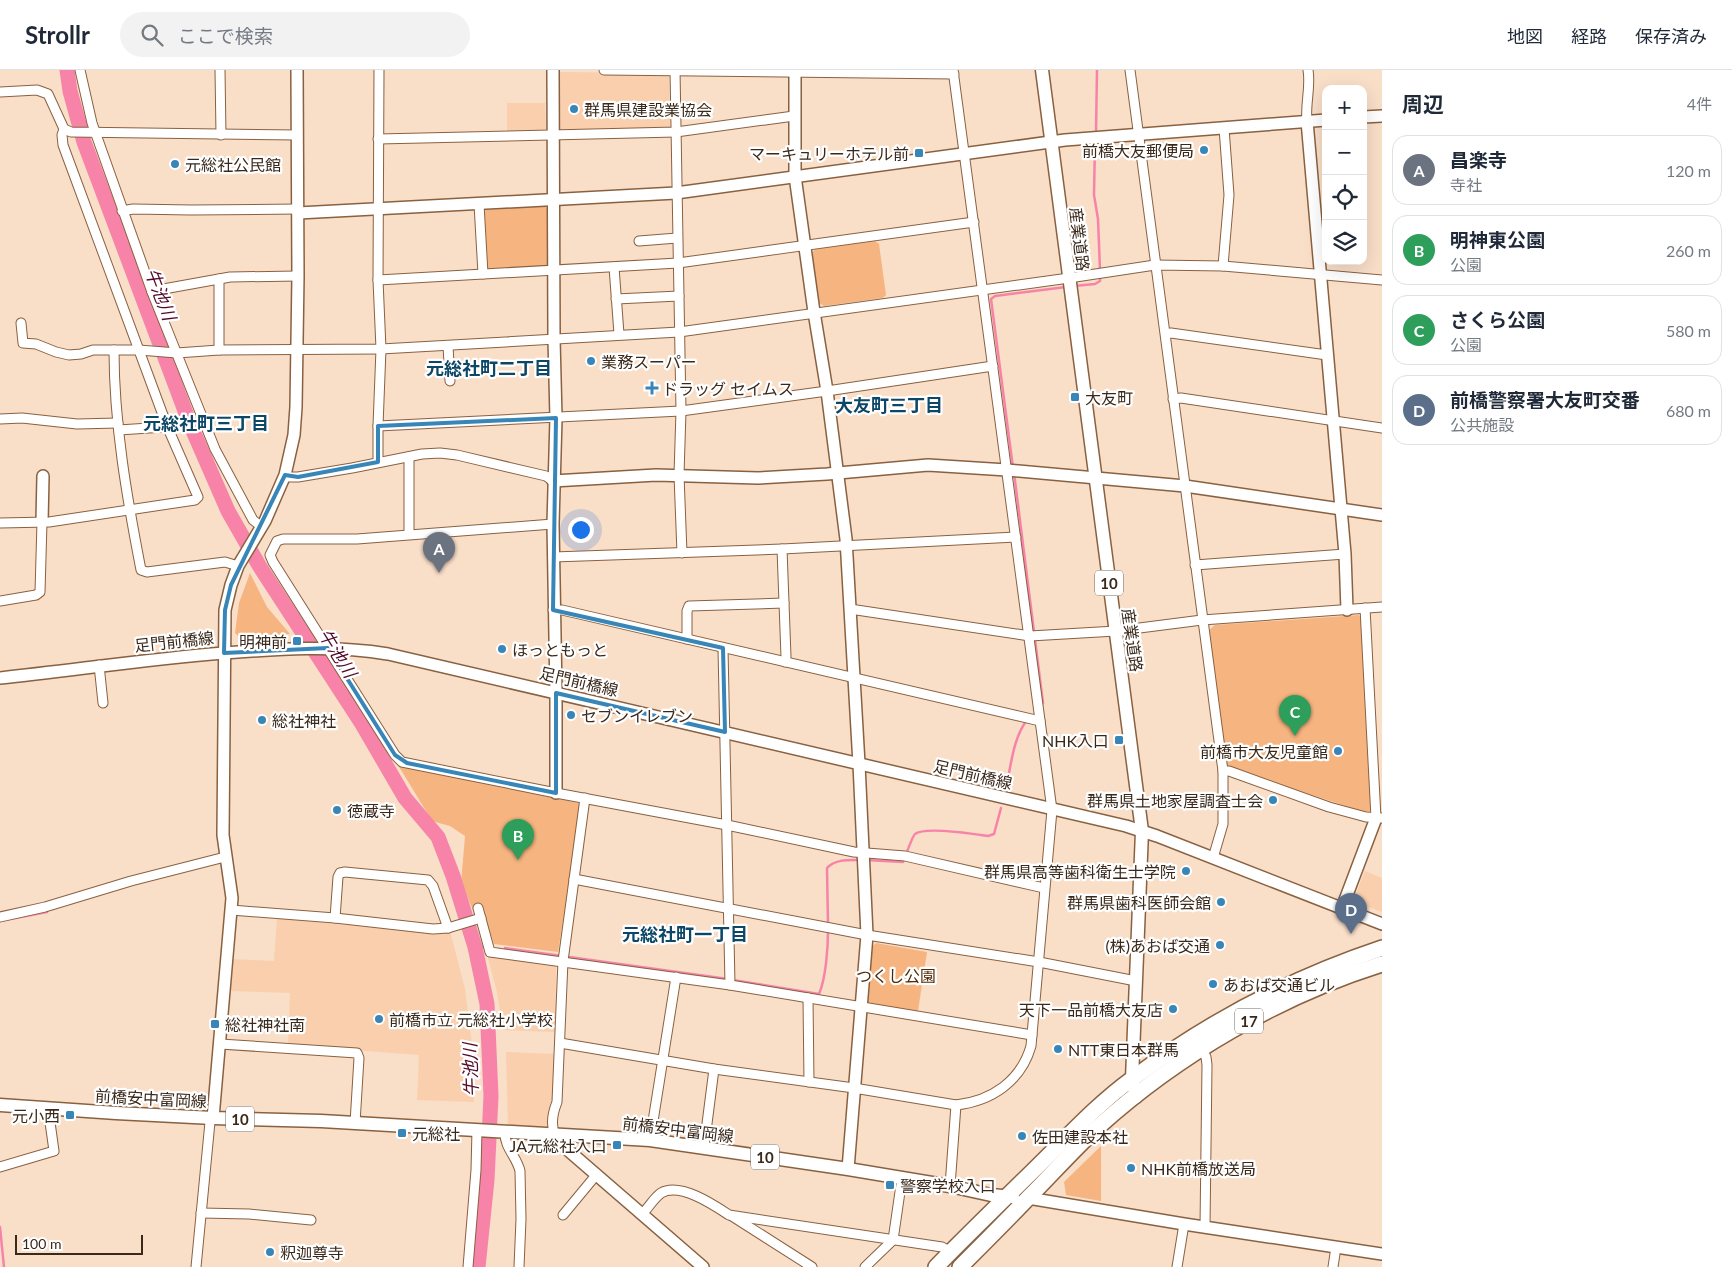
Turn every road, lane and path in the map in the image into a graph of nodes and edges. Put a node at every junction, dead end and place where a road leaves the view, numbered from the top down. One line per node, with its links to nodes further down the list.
1 (80, 70): 22 (street)
2 (220, 70): 25 (street)
3 (297, 70): 26 (street)
4 (378, 70): 27 (street)
5 (553, 70): 23 (street)
6 (604, 70): 7 (street)
7 (675, 70): 11 (street); 21 (street)
8 (1042, 70): 28 (main road, 産業道路 / 10)
9 (1130, 70): 24 (street)
10 (1308, 70): 18 (street)
11 (795, 71): 12 (street); 14 (street)
12 (954, 72): 29 (street)
13 (0, 92): 20 (street)
14 (794, 116): 21 (street); 30 (street)
15 (1382, 116): 16 (street)
16 (1367, 117)
17 (1322, 120): 18 (street)
18 (1306, 122): 19 (street); 48 (street)
19 (1224, 128): 24 (street); 43 (street)
20 (68, 130): 22 (street); 66 (street)
21 (676, 132): 23 (street); 31 (street)
22 (93, 133): 25 (street); 35 (street)
23 (553, 134): 27 (street); 32 (street)
24 (1138, 134): 28 (street); 42 (street)
25 (221, 135): 26 (street)
26 (297, 135): 36 (street)
27 (378, 139): 34 (street)
28 (1051, 142): 29 (street); 49 (main road, 産業道路 / 10)
29 (965, 153): 30 (street); 37 (street)
30 (795, 176): 31 (street); 40 (street)
31 (676, 193): 32 (street); 38 (street)
32 (554, 200): 33 (street); 45 (street)
33 (479, 204): 34 (street); 46 (street)
34 (378, 210): 36 (street); 51 (street)
35 (122, 211): 36 (street); 54 (street)
36 (298, 211): 47 (street)
37 (974, 222): 40 (street); 53 (street)
38 (677, 238): 39 (street); 41 (street)
39 (639, 241)
40 (804, 245): 41 (street); 57 (street)
41 (678, 263): 44 (street); 55 (street)
42 (1155, 265): 43 (street); 49 (street); 61 (street)
43 (1223, 266): 48 (street)
44 (614, 267): 45 (street); 56 (street)
45 (554, 270): 46 (street); 62 (street)
46 (484, 274): 51 (street)
47 (298, 276): 50 (street); 68 (street)
48 (1321, 276): 52 (street); 70 (street)
49 (1069, 278): 53 (street); 90 (main road, 産業道路 / 10)
50 (218, 279): 54 (street); 67 (street)
51 (378, 280): 64 (street)
52 (1382, 280)
53 (983, 290): 57 (street); 71 (street)
54 (152, 292): 69 (street)
55 (679, 296): 56 (street); 59 (street)
56 (616, 299): 60 (street)
57 (814, 312): 59 (street); 73 (street)
58 (21, 323): 65 (street)
59 (679, 332): 60 (street); 75 (street)
60 (619, 334): 62 (street)
61 (1166, 334): 70 (street); 74 (street)
62 (554, 339): 63 (street); 76 (street)
63 (448, 346): 64 (street); 72 (street)
64 (381, 349): 68 (street); 80 (street)
65 (114, 350): 66 (street); 81 (street)
66 (139, 350): 69 (street); 79 (street)
67 (219, 350): 68 (street); 69 (street)
68 (296, 350): 87 (street)
69 (177, 353): 99 (street)
70 (1326, 355): 78 (street)
71 (993, 366): 73 (street); 85 (street)
72 (450, 381)
73 (827, 391): 75 (street); 86 (street)
74 (1174, 399): 78 (street); 92 (street)
75 (680, 411): 76 (street); 88 (street)
76 (556, 418): 80 (street); 91 (street)
77 (0, 419): 81 (street)
78 (1333, 421): 82 (street); 94 (street)
79 (167, 426): 81 (street); 93 (street)
80 (378, 426): 84 (street)
81 (118, 427): 93 (street)
82 (1382, 428)
83 (409, 456): 84 (street); 91 (street); 100 (street)
84 (378, 462): 87 (street)
85 (1007, 470): 86 (street); 90 (street); 101 (street)
86 (838, 473): 88 (street); 102 (street)
87 (284, 475): 99 (street)
88 (679, 475): 91 (street); 104 (street)
89 (43, 476): 96 (street)
90 (1095, 478): 92 (street); 117 (main road, 産業道路 / 10)
91 (553, 481): 98 (street)
92 (1185, 486): 94 (street); 107 (street)
93 (130, 509): 96 (street); 108 (street)
94 (1340, 509): 95 (street); 105 (street)
95 (1382, 515)
96 (42, 522): 97 (street); 109 (street)
97 (0, 523)
98 (553, 524): 100 (street); 106 (street)
99 (262, 527): 108 (street)
100 (410, 534): 120 (street)
101 (1016, 537): 102 (street); 118 (street)
102 (847, 546): 103 (street); 112 (street)
103 (782, 549): 104 (street); 110 (street)
104 (682, 553): 106 (street)
105 (1345, 554): 107 (street); 115 (street)
106 (553, 557): 114 (street)
107 (1195, 565): 116 (street)
108 (238, 566): 122 (street)
109 (0, 601)
110 (784, 603): 119 (street); 123 (street)
111 (1382, 607): 113 (street)
112 (850, 608): 118 (street); 126 (street)
113 (1365, 608): 115 (street); 136 (street)
114 (553, 610): 119 (street); 127 (street)
115 (1347, 610): 116 (street)
116 (1202, 620): 117 (street); 132 (street)
117 (1116, 631): 118 (street); 138 (main road, 産業道路 / 10)
118 (1030, 636): 129 (street)
119 (687, 639): 121 (street)
120 (326, 648): 122 (street, 足門前橋線); 127 (street, 足門前橋線); 133 (street)
121 (723, 648): 123 (street); 130 (street)
122 (224, 653): 124 (street, 足門前橋線); 140 (street)
123 (784, 662): 126 (street)
124 (99, 665): 125 (street, 足門前橋線); 128 (street)
125 (0, 678)
126 (854, 678): 129 (street); 131 (street)
127 (556, 693): 130 (street, 足門前橋線); 133 (street)
128 (103, 703)
129 (1040, 721): 135 (street)
130 (725, 732): 131 (street, 足門前橋線); 137 (street)
131 (859, 764): 135 (street, 足門前橋線); 139 (street)
132 (1223, 771): 136 (street); 141 (street)
133 (556, 793): 134 (street)
134 (585, 798): 137 (street); 142 (street)
135 (1052, 810): 138 (street, 足門前橋線); 143 (street)
136 (1379, 818): 146 (street)
137 (727, 825): 139 (street); 145 (street)
138 (1142, 831): 141 (street, 足門前橋線); 159 (main road, 産業道路 / 10)
139 (863, 853): 143 (street); 153 (street)
140 (225, 857): 147 (street); 148 (street)
141 (1213, 858): 146 (street, 足門前橋線)
142 (574, 879): 145 (street); 155 (street)
143 (1044, 888): 156 (street)
144 (478, 908): 150 (street)
145 (728, 908): 153 (street); 160 (street)
146 (1342, 908): 151 (street, 足門前橋線)
147 (230, 910): 149 (street); 165 (street)
148 (0, 917)
149 (335, 918): 152 (street); 152 (street)
150 (478, 919): 152 (street); 155 (street)
151 (1382, 924)
152 (448, 928)
153 (867, 935): 156 (street); 162 (street)
154 (1382, 948): 169 (highway, 17)
155 (562, 961): 158 (street); 164 (street)
156 (1039, 962): 159 (street); 163 (street)
157 (1382, 964): 166 (highway, 17)
158 (676, 977): 160 (street); 167 (street)
159 (1136, 981): 169 (main road, 産業道路 / 10)
160 (730, 985): 161 (street)
161 (808, 998): 162 (street); 170 (street)
162 (861, 1007): 163 (street); 171 (street)
163 (1032, 1035): 174 (street)
164 (560, 1043): 167 (street); 180 (street)
165 (220, 1044): 176 (street); 177 (street)
166 (1202, 1050): 172 (highway, 17); 196 (street)
167 (663, 1060): 168 (street); 181 (street)
168 (714, 1069): 170 (street); 182 (street)
169 (1132, 1078): 172 (main road, 産業道路 / 10); 188 (highway, 17)
170 (809, 1082): 171 (street)
171 (854, 1088): 174 (street); 184 (street)
172 (1136, 1097): 189 (highway, 17)
173 (0, 1105): 175 (main road, 前橋安中富岡線 / 10)
174 (956, 1105): 187 (street)
175 (48, 1108): 176 (main road, 前橋安中富岡線 / 10); 183 (street)
176 (213, 1118): 177 (main road, 前橋安中富岡線 / 10); 190 (street)
177 (355, 1123): 178 (main road, 前橋安中富岡線 / 10)
178 (479, 1130): 179 (main road, 10); 202 (street)
179 (503, 1132): 180 (main road, 前橋安中富岡線 / 10); 203 (street)
180 (555, 1135): 181 (main road, 前橋安中富岡線 / 10); 185 (street)
181 (650, 1140): 182 (main road, 前橋安中富岡線 / 10)
182 (704, 1147): 184 (main road, 前橋安中富岡線 / 10)
183 (0, 1167)
184 (848, 1169): 186 (main road, 前橋安中富岡線 / 10)
185 (597, 1174): 191 (street); 192 (street)
186 (902, 1178): 187 (main road, 前橋安中富岡線 / 10); 197 (street)
187 (950, 1186): 188 (main road, 前橋安中富岡線 / 10)
188 (1007, 1197): 189 (main road, 前橋安中富岡線 / 10); 199 (highway, 17)
189 (1028, 1198): 195 (street); 208 (highway, 17)
190 (201, 1213): 194 (street); 201 (street)
191 (643, 1213): 193 (street); 204 (street)
192 (563, 1215)
193 (729, 1215): 197 (street); 205 (street)
194 (311, 1220)
195 (1184, 1224): 196 (street); 209 (street)
196 (1205, 1227): 198 (street)
197 (893, 1240): 199 (street); 206 (street)
198 (1336, 1247): 200 (street); 210 (street)
199 (950, 1252): 207 (highway, 17)
200 (1382, 1254)
201 (196, 1267)
202 (468, 1267)
203 (518, 1267)
204 (703, 1267)
205 (812, 1267)
206 (865, 1267)
207 (936, 1267)
208 (960, 1267)
209 (1177, 1267)
210 (1333, 1267)

